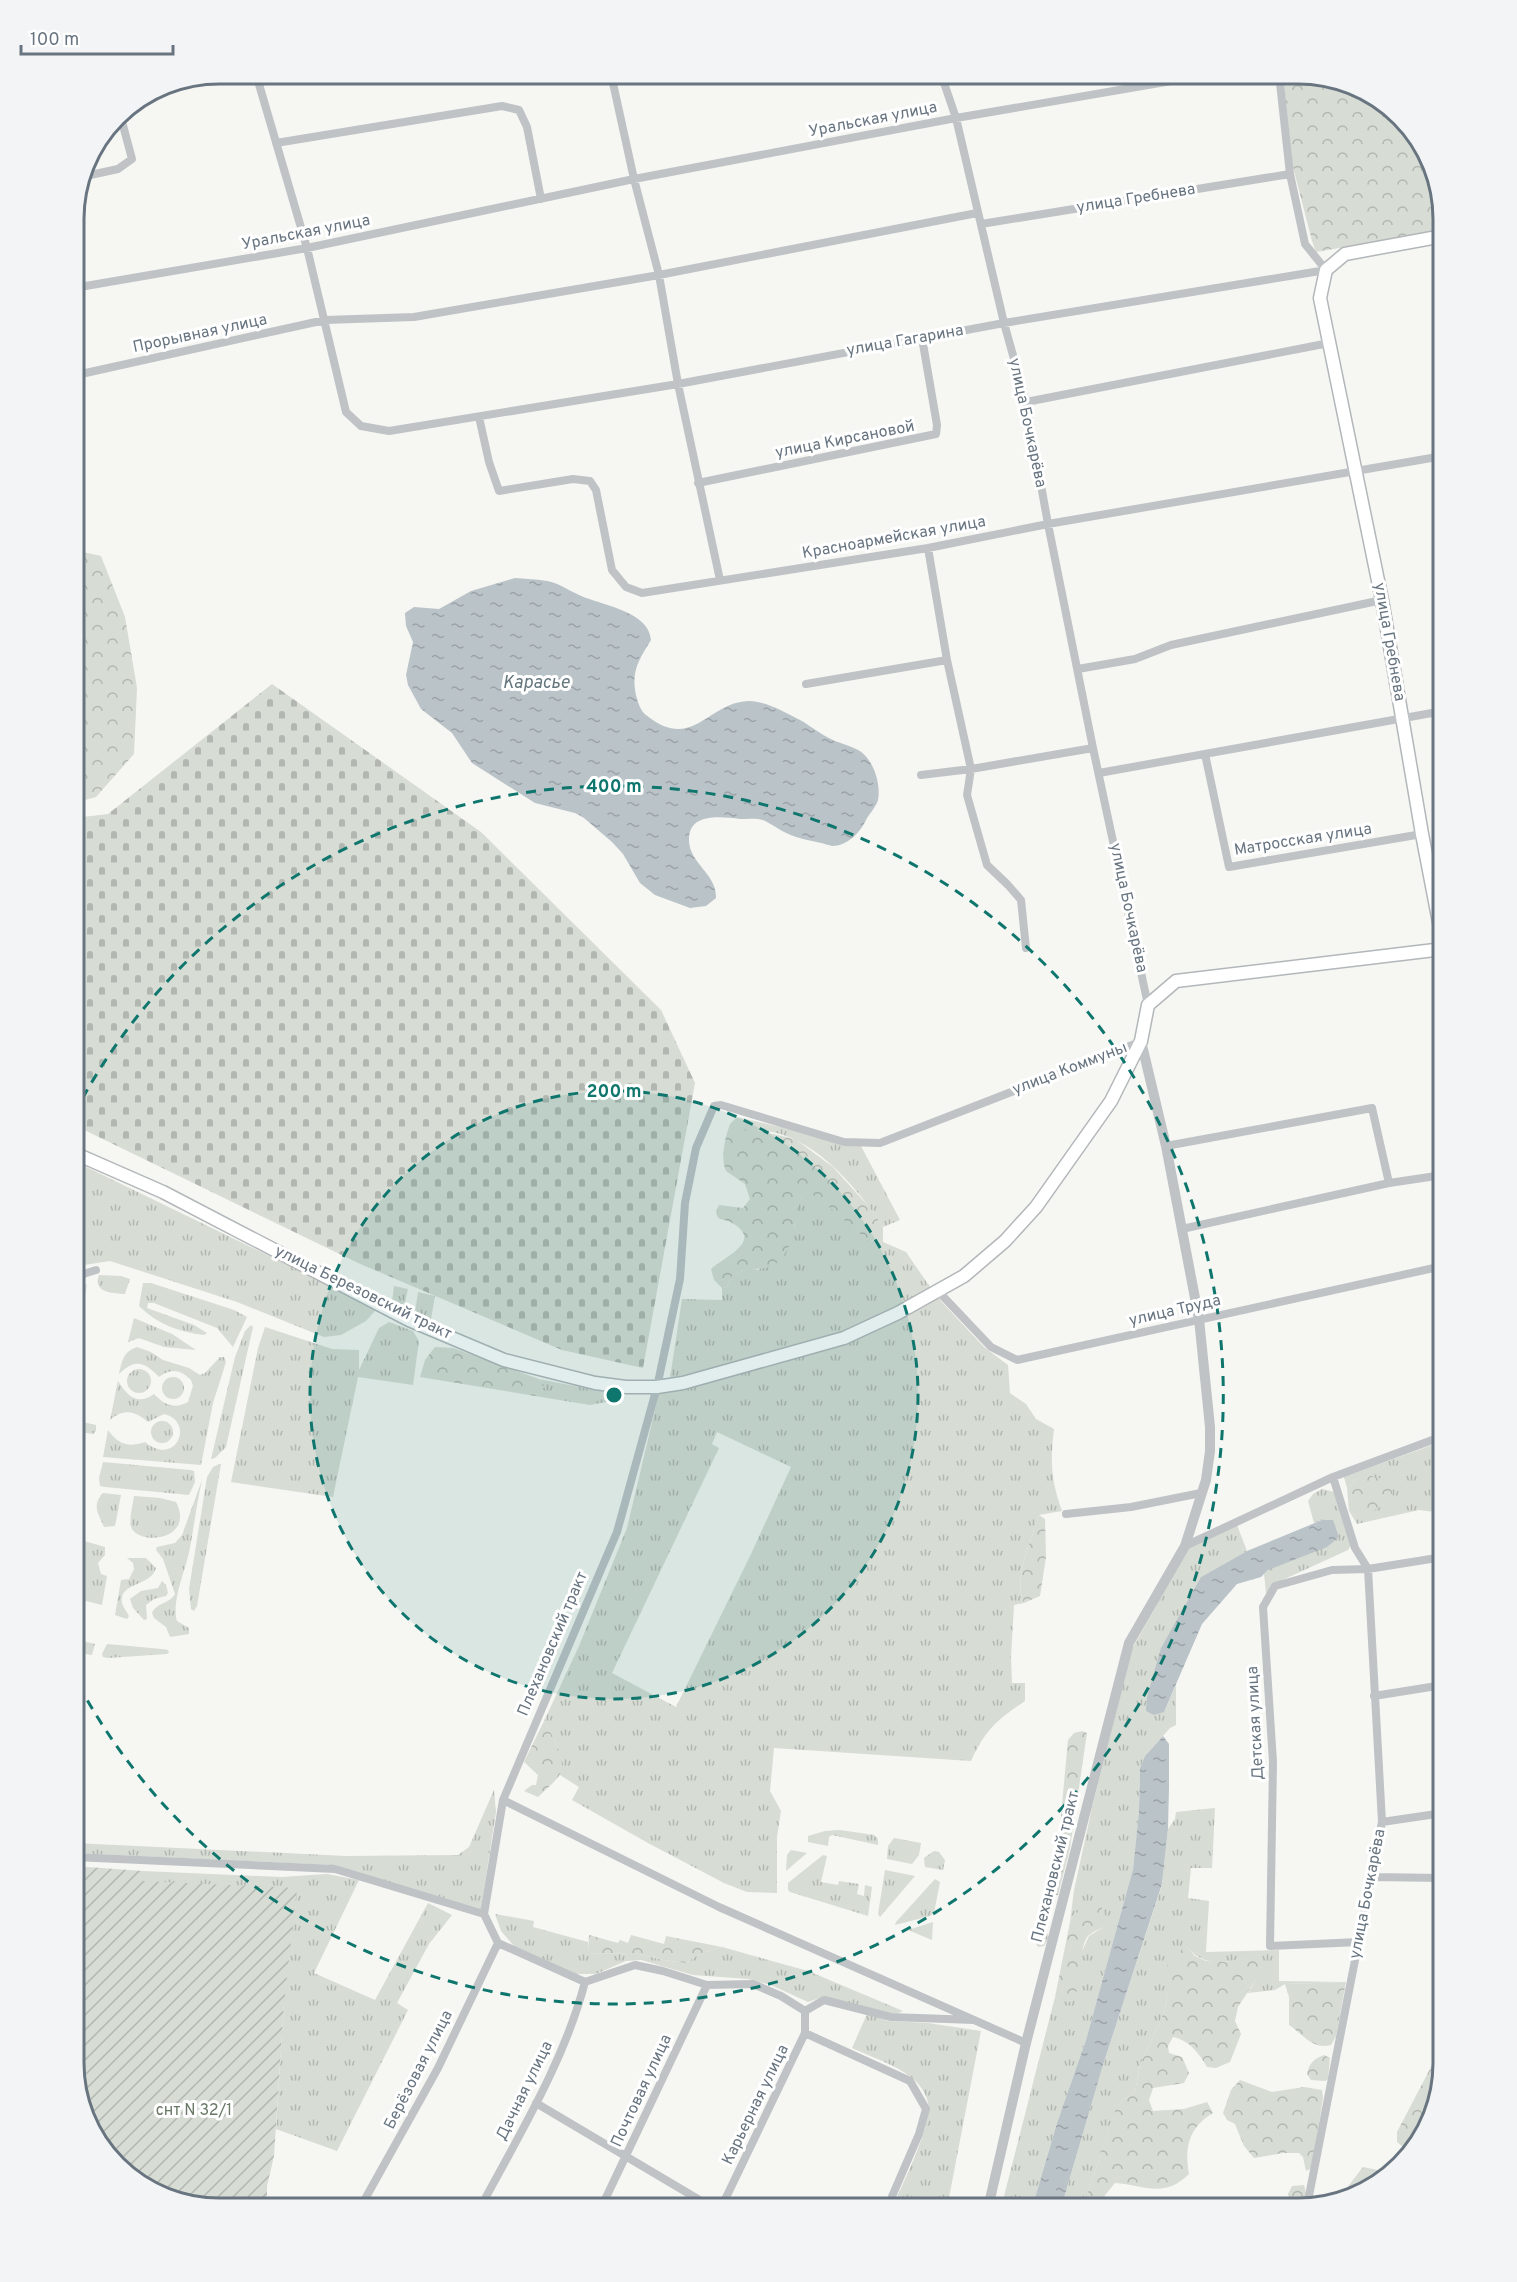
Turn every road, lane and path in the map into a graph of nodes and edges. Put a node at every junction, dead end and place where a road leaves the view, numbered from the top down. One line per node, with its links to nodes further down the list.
1 (258, 84): 8 (street)
2 (613, 84): 11 (street)
3 (944, 84): 6 (street, улица Бочкарёва)
4 (1154, 84): 6 (street, Уральская улица)
5 (1280, 84): 9 (street)
6 (956, 118): 11 (street, Уральская улица); 13 (street, улица Бочкарёва)
7 (123, 125): 10 (street)
8 (276, 143): 12 (street); 16 (street)
9 (1290, 174): 14 (street, улица Гребнева); 17 (street)
10 (92, 175)
11 (634, 179): 12 (street, Уральская улица); 18 (street)
12 (541, 199): 16 (street, Уральская улица)
13 (977, 213): 14 (street, улица Бочкарёва); 18 (street)
14 (981, 224): 21 (street, улица Бочкарёва)
15 (1433, 238): 17 (main road, улица Гагарина)
16 (307, 248): 19 (street, Уральская улица); 20 (street)
17 (1326, 270): 21 (street, улица Гагарина); 23 (main road, улица Гребнева)
18 (659, 275): 20 (street); 25 (street)
19 (84, 286)
20 (325, 321): 24 (street, Прорывная улица); 27 (street, улица Гагарина)
21 (1004, 323): 22 (street, улица Гагарина); 26 (street, улица Бочкарёва)
22 (922, 338): 25 (street, улица Гагарина); 30 (street, улица Кирсановой)
23 (1329, 343): 26 (street); 29 (main road, улица Гребнева)
24 (84, 373)
25 (678, 384): 27 (street, улица Гагарина); 30 (street)
26 (1026, 402): 31 (street, улица Бочкарёва)
27 (479, 417): 33 (street, Красноармейская улица)
28 (1433, 458): 29 (street, Красноармейская улица)
29 (1355, 471): 31 (street, Красноармейская улица); 34 (main road, улица Гребнева)
30 (698, 483): 33 (street)
31 (1048, 524): 32 (street, Красноармейская улица); 36 (street, улица Бочкарёва)
32 (928, 548): 33 (street, Красноармейская улица); 35 (street)
33 (720, 580)
34 (1382, 600): 36 (street); 39 (main road, улица Гребнева)
35 (947, 660): 37 (street); 42 (street)
36 (1078, 669): 40 (street, улица Бочкарёва)
37 (806, 684)
38 (1433, 713): 39 (street)
39 (1403, 719): 41 (street); 45 (main road, улица Гребнева)
40 (1093, 748): 42 (street); 43 (street, улица Бочкарёва)
41 (1205, 754): 43 (street); 45 (street, Матросская улица)
42 (971, 769): 44 (street); 47 (street)
43 (1099, 773): 49 (street, улица Бочкарёва)
44 (921, 774)
45 (1422, 834): 46 (main road, улица Гребнева)
46 (1433, 891)
47 (1026, 948)
48 (1433, 949): 49 (main road)
49 (1148, 1005): 50 (main road, улица Бочкарёва)
50 (1141, 1041): 51 (street, улица Коммуны); 52 (street, улица Бочкарёва); 60 (main road, улица Коммуны)
51 (722, 1105): 62 (street, Плехановский тракт)
52 (1166, 1146): 55 (street); 56 (street, улица Бочкарёва)
53 (84, 1157): 62 (main road, улица Березовский тракт)
54 (1433, 1176): 55 (street)
55 (1389, 1183): 56 (street)
56 (1182, 1229): 61 (street, улица Бочкарёва)
57 (1433, 1268): 61 (street, улица Труда)
58 (96, 1270): 59 (street)
59 (84, 1274)
60 (937, 1290): 61 (street, улица Труда); 62 (main road, улица Березовский тракт)
61 (1199, 1319): 65 (street, улица Бочкарёва)
62 (657, 1387): 72 (street, Плехановский тракт)
63 (1433, 1441): 64 (street)
64 (1333, 1477): 67 (street); 69 (street, улица Бочкарёва)
65 (1201, 1493): 66 (street); 67 (street, улица Бочкарёва)
66 (1066, 1514)
67 (1185, 1546): 86 (street, Плехановский тракт)
68 (1433, 1559): 69 (street, Детская улица)
69 (1368, 1569): 71 (street, улица Бочкарёва); 79 (street, Детская улица)
70 (1433, 1687): 71 (street)
71 (1374, 1696): 74 (street, улица Бочкарёва)
72 (503, 1800): 78 (street, Плехановский тракт); 84 (street)
73 (1433, 1814): 74 (street)
74 (1382, 1822): 76 (street, улица Бочкарёва)
75 (84, 1857): 78 (street)
76 (1372, 1877): 77 (street); 79 (street, улица Бочкарёва)
77 (1433, 1878)
78 (484, 1914): 80 (street)
79 (1359, 1942): 89 (street, улица Бочкарёва)
80 (498, 1943): 81 (street); 90 (street, Берёзовая улица)
81 (585, 1982): 82 (street); 87 (street, Дачная улица)
82 (707, 1985): 83 (street); 88 (street, Почтовая улица)
83 (805, 2011): 84 (street); 85 (street, Карьерная улица)
84 (974, 2020): 86 (street)
85 (805, 2033): 94 (street, Карьерная улица); 95 (street)
86 (1026, 2043): 96 (street, Плехановский тракт)
87 (536, 2103): 88 (street); 91 (street, Дачная улица)
88 (627, 2156): 92 (street, Почтовая улица); 93 (street)
89 (1309, 2197)
90 (366, 2198)
91 (485, 2198)
92 (606, 2198)
93 (696, 2198)
94 (726, 2198)
95 (891, 2198)
96 (990, 2198)

